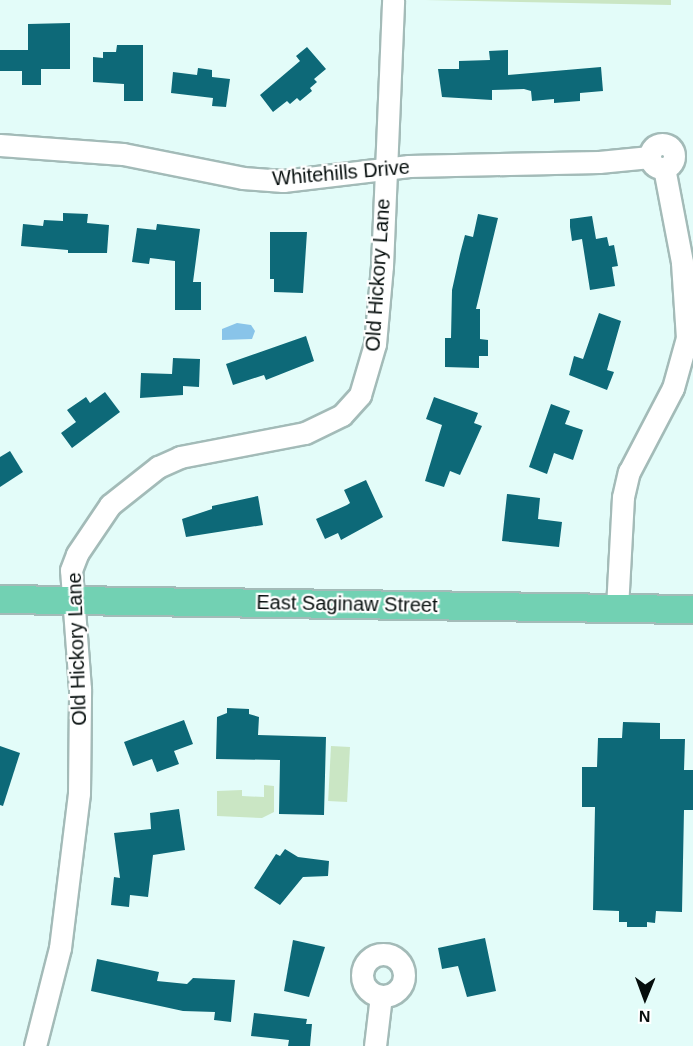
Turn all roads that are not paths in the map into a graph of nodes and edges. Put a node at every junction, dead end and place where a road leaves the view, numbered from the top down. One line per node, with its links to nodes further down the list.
1 (393, 0): 4 (street, Old Hickory Lane)
2 (0, 145): 4 (street, Whitehills Drive)
3 (670, 157): 4 (street, Whitehills Drive); 7 (street)
4 (387, 168): 6 (street, Old Hickory Lane)
5 (0, 599): 6 (main road, East Saginaw Street)
6 (73, 600): 7 (main road, East Saginaw Street); 10 (street, Old Hickory Lane)
7 (617, 608): 8 (main road, East Saginaw Street)
8 (693, 609)
9 (381, 996): 11 (street)
10 (35, 1046)
11 (375, 1046)

